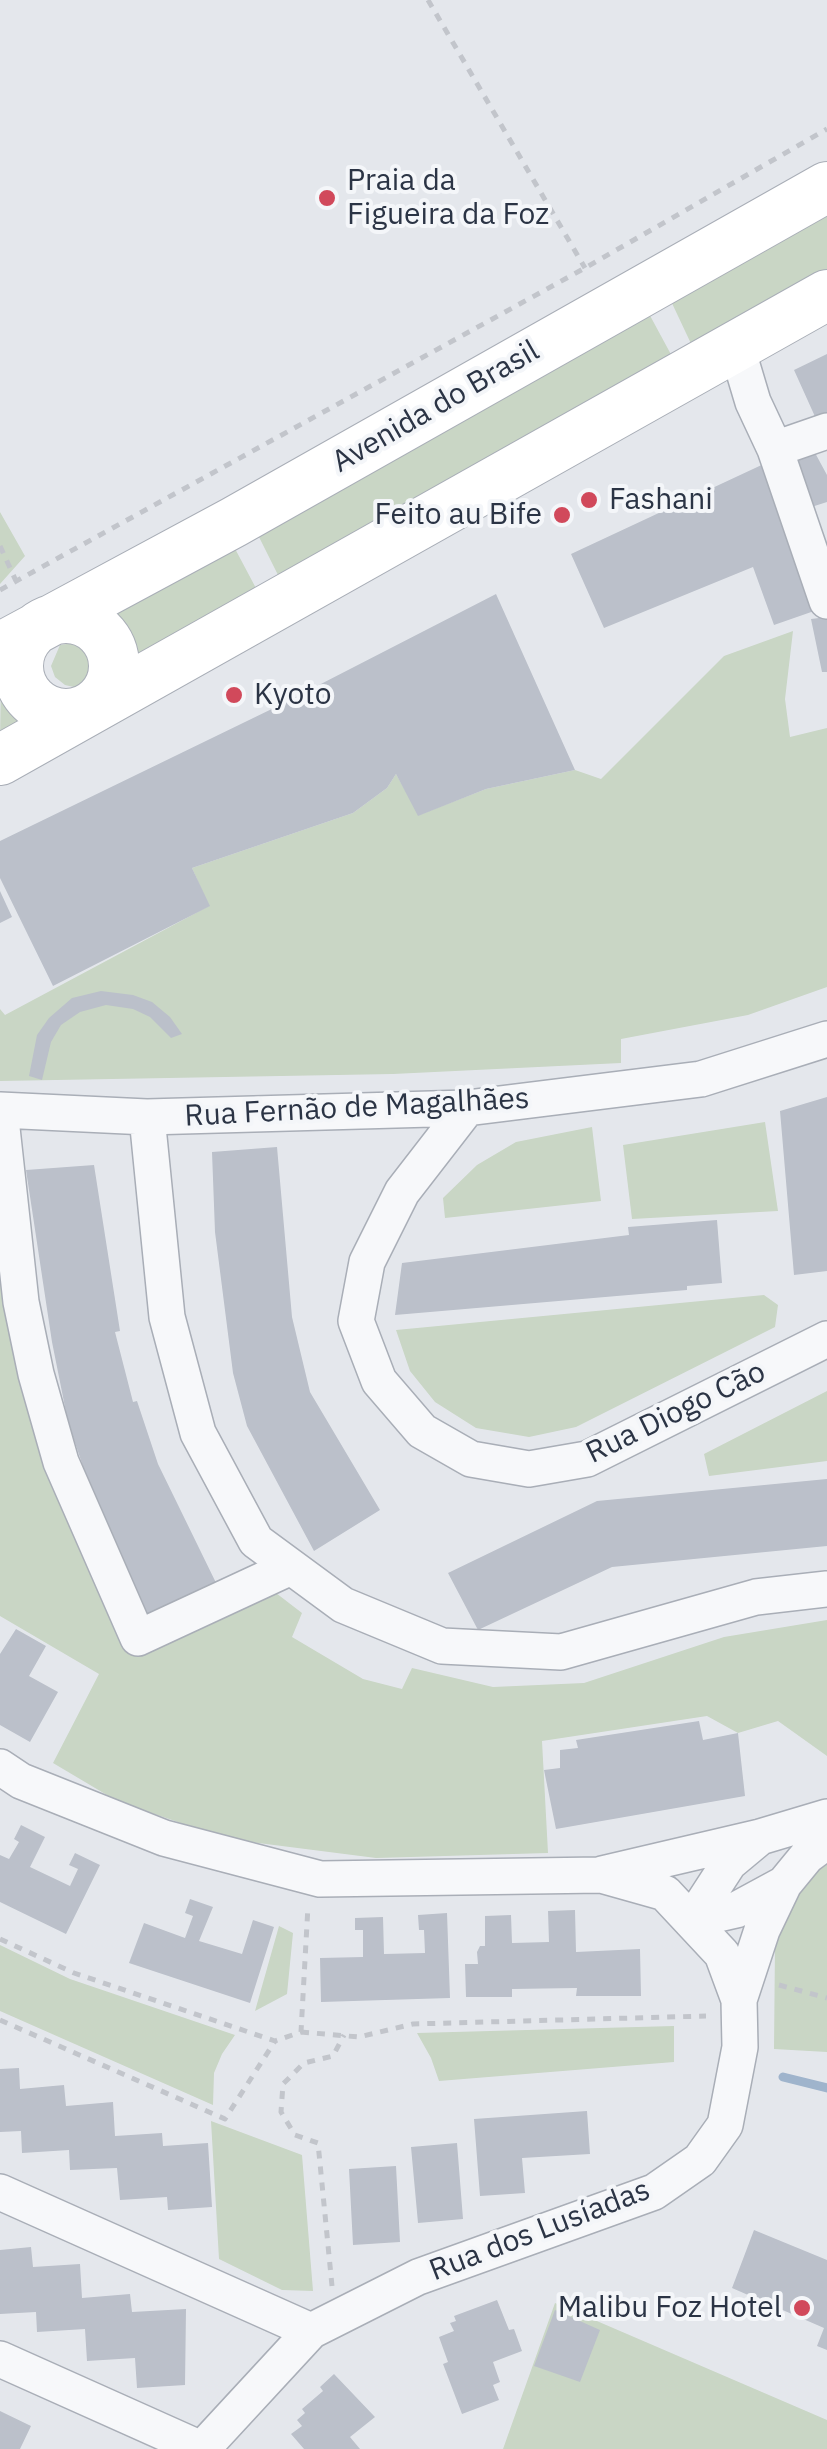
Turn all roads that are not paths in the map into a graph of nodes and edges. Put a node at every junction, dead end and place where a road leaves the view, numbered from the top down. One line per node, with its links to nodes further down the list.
1 (827, 187): 7 (main road, Avenida do Brasil)
2 (827, 295): 3 (main road)
3 (736, 345): 5 (street); 9 (main road)
4 (827, 432): 5 (street)
5 (775, 449): 6 (street)
6 (827, 601)
7 (43, 623): 8 (main road, Avenida do Brasil); 9 (main road); 9 (main road)
8 (0, 648)
9 (91, 708): 10 (main road)
10 (0, 760)
11 (827, 1038): 12 (street, Rua Fernão de Magalhães)
12 (467, 1108): 14 (street, Rua Fernão de Magalhães); 15 (street, Rua Diogo Cão)
13 (0, 1110): 14 (street, Rua Fernão de Magalhães); 16 (street)
14 (147, 1117): 16 (street)
15 (827, 1340)
16 (291, 1567): 17 (street)
17 (827, 1589)
18 (0, 1767): 22 (street)
19 (827, 1817): 20 (street)
20 (760, 1838): 22 (street); 24 (street)
21 (827, 1841): 23 (street, Rua dos Lusíadas)
22 (601, 1874): 24 (street)
23 (784, 1884): 24 (street); 25 (street, Rua dos Lusíadas)
24 (692, 1920): 25 (street)
25 (742, 1997): 27 (street, Rua dos Lusíadas)
26 (0, 2192): 27 (street)
27 (323, 2325): 29 (street, Rua dos Lusíadas)
28 (0, 2359): 29 (street)
29 (201, 2449)

